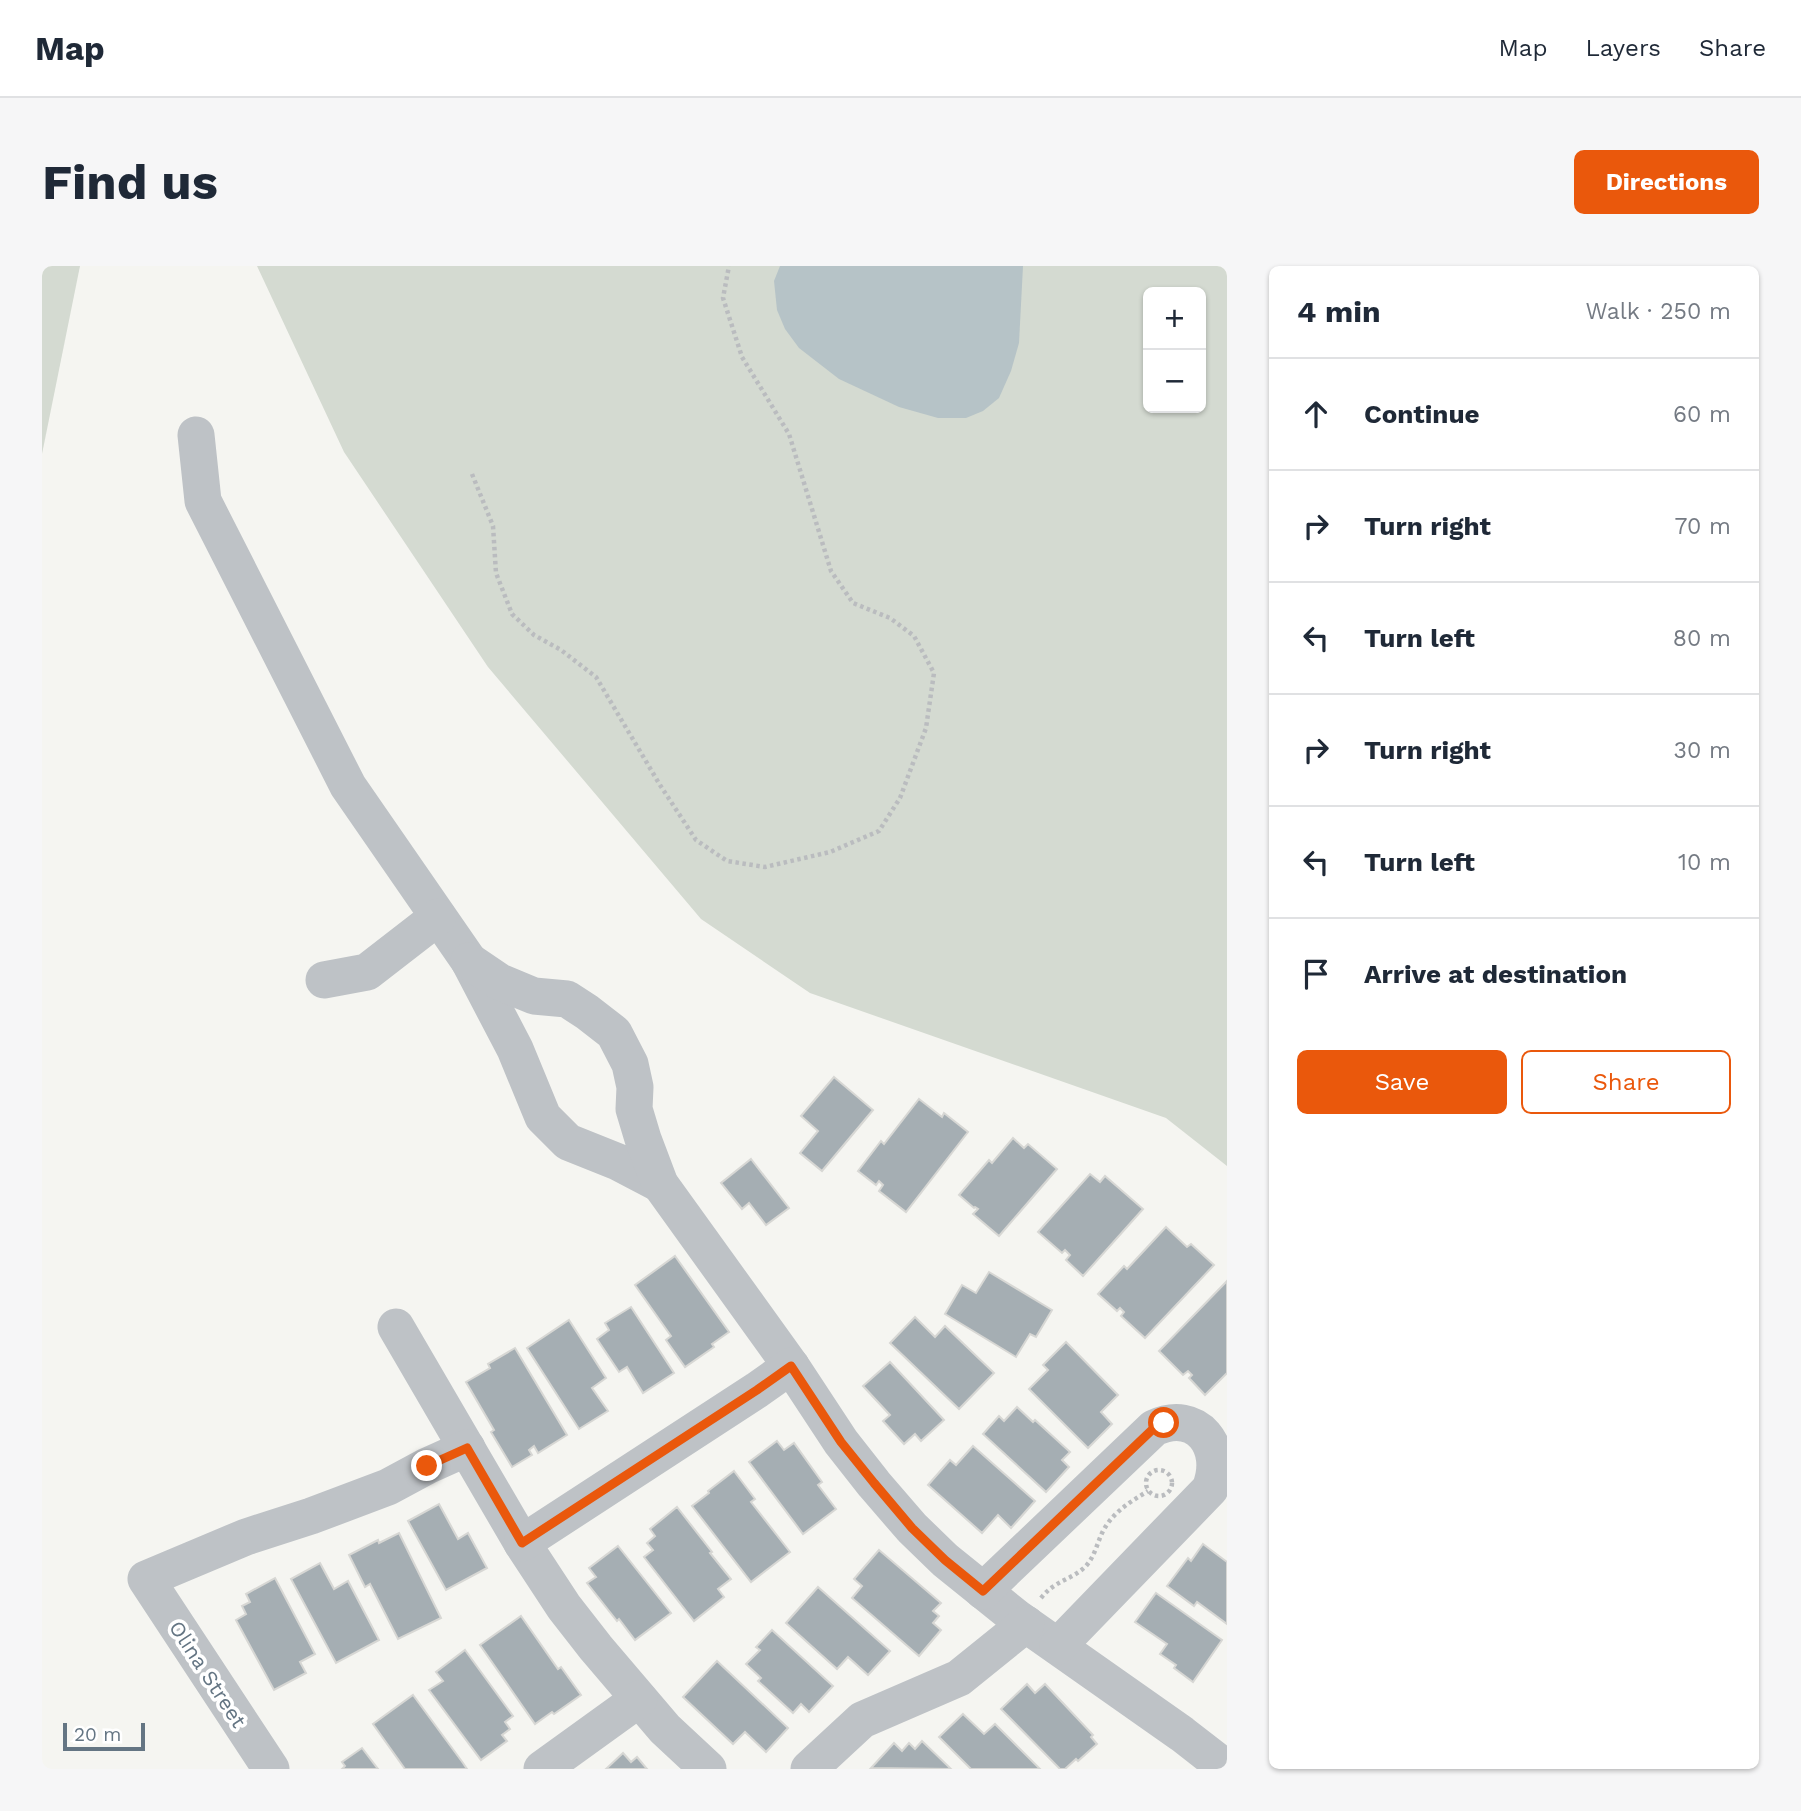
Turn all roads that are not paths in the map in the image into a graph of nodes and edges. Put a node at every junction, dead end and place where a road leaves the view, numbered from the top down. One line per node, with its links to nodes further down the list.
1 (196, 435): 2 (street)
2 (438, 916): 3 (street); 4 (street)
3 (468, 961): 5 (street); 5 (street)
4 (324, 980)
5 (660, 1184): 7 (street)
6 (396, 1327): 8 (street)
7 (791, 1366): 9 (street); 10 (street)
8 (467, 1448): 9 (street); 14 (street, Olina Street)
9 (522, 1543): 13 (street)
10 (983, 1591): 11 (street); 12 (street)
11 (1031, 1614): 12 (street); 17 (street)
12 (1058, 1646): 18 (street)
13 (639, 1699): 15 (street); 16 (street)
14 (271, 1769)
15 (542, 1769)
16 (708, 1769)
17 (809, 1769)
18 (1227, 1769)

